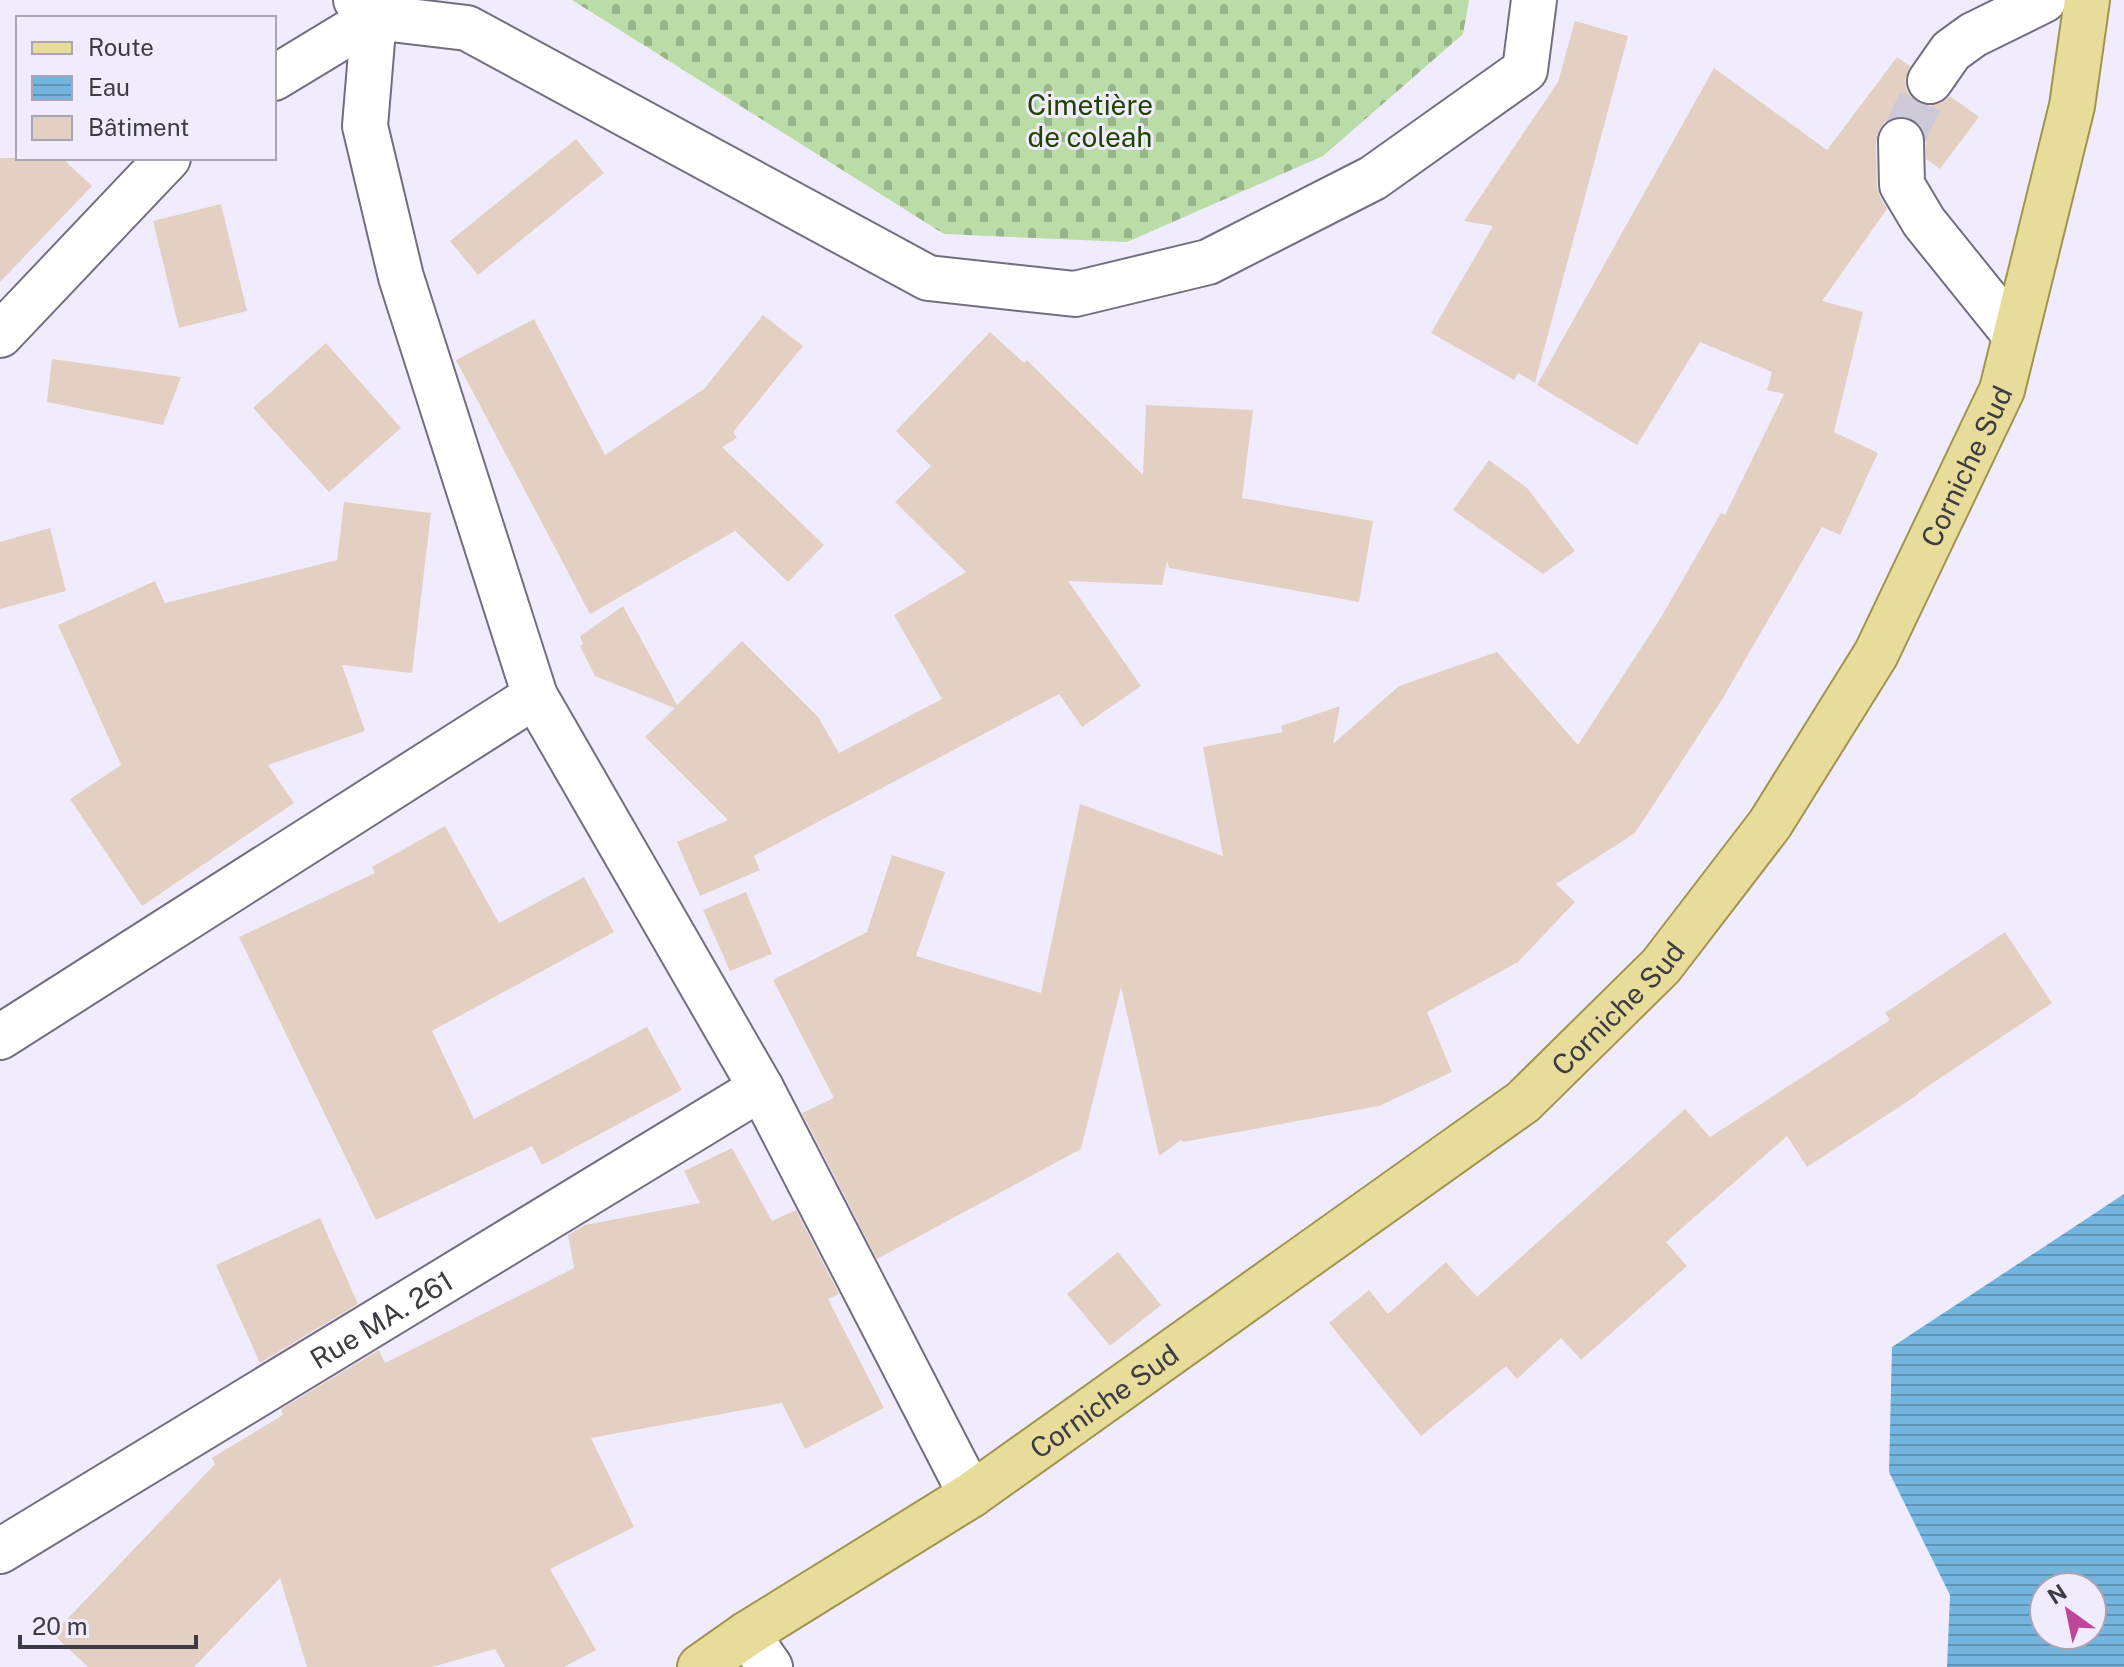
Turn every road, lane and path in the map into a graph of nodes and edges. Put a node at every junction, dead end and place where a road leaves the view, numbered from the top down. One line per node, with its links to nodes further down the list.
1 (1534, 0): 4 (street)
2 (2044, 0): 6 (street)
3 (2087, 0): 10 (main road, Corniche Sud)
4 (377, 4): 5 (street); 11 (street)
5 (276, 77)
6 (1930, 81)
7 (1901, 141): 10 (street)
8 (166, 160): 9 (street)
9 (0, 335)
10 (2015, 335): 14 (main road, Corniche Sud)
11 (535, 696): 12 (street); 13 (street)
12 (0, 1037)
13 (761, 1088): 14 (street); 15 (street, Rue MA. 261)
14 (971, 1495): 16 (main road, Corniche Sud)
15 (0, 1551)
16 (758, 1650): 17 (main road, Corniche Sud)
17 (700, 1667)

